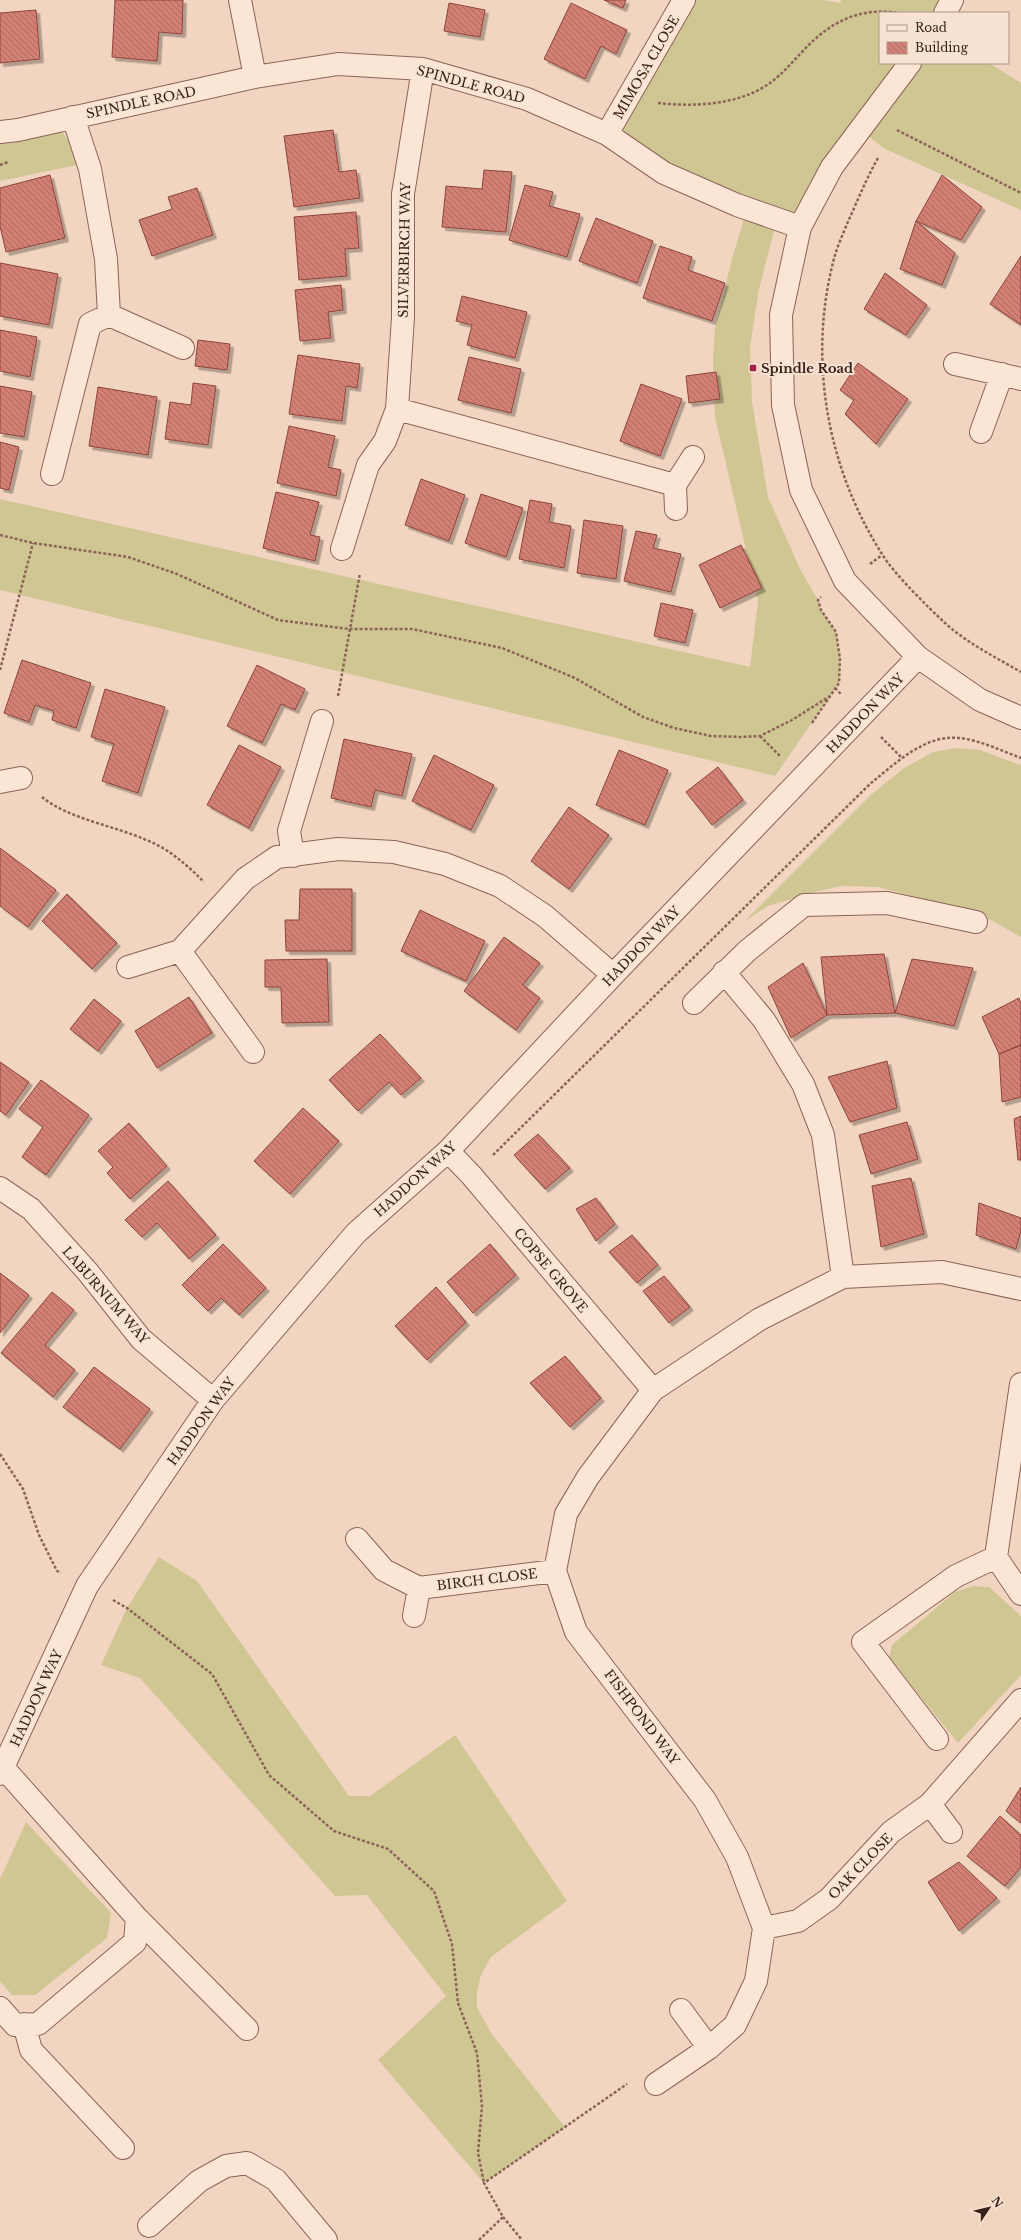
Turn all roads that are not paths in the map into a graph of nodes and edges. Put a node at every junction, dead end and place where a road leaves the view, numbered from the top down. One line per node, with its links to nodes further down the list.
1 (240, 0): 7 (street)
2 (684, 0): 10 (street, MIMOSA CLOSE)
3 (952, 0): 4 (street)
4 (946, 12)
5 (909, 64): 11 (street)
6 (423, 68): 7 (street, SPINDLE ROAD); 10 (street, SPINDLE ROAD); 16 (street, SILVERBIRCH WAY)
7 (255, 77): 8 (street, SPINDLE ROAD)
8 (73, 117): 9 (street, SPINDLE ROAD); 12 (street)
9 (0, 132)
10 (607, 134): 11 (street, SPINDLE ROAD)
11 (800, 227): 23 (street)
12 (100, 319): 13 (street); 19 (street)
13 (183, 348)
14 (955, 364): 15 (street)
15 (1012, 377): 17 (street)
16 (397, 409): 20 (street); 22 (street, SILVERBIRCH WAY)
17 (981, 432)
18 (693, 457): 20 (street)
19 (52, 474)
20 (674, 486): 21 (street)
21 (676, 509)
22 (342, 549)
23 (918, 657): 24 (street); 31 (street, HADDON WAY)
24 (1021, 718)
25 (322, 720): 26 (street)
26 (293, 856): 28 (street); 31 (street)
27 (976, 922): 30 (street)
28 (180, 951): 29 (street); 33 (street)
29 (128, 967)
30 (724, 972): 32 (street); 36 (street)
31 (613, 975): 34 (street, HADDON WAY)
32 (694, 1003)
33 (253, 1052)
34 (448, 1151): 39 (street, COPSE GROVE); 40 (street, HADDON WAY)
35 (0, 1188): 40 (street, LABURNUM WAY)
36 (843, 1277): 37 (street); 39 (street, FISHPOND WAY)
37 (1021, 1289)
38 (1021, 1384): 41 (street)
39 (653, 1390): 44 (street, FISHPOND WAY)
40 (213, 1400): 50 (street, HADDON WAY)
41 (1017, 1431): 43 (street)
42 (357, 1539): 45 (street, BIRCH CLOSE)
43 (996, 1557): 46 (street); 49 (street)
44 (555, 1571): 45 (street, BIRCH CLOSE); 54 (street, FISHPOND WAY)
45 (419, 1588): 47 (street, BIRCH CLOSE)
46 (1021, 1594)
47 (414, 1616)
48 (1021, 1700): 51 (street, OAK CLOSE)
49 (937, 1739)
50 (1, 1768): 53 (street, HADDON WAY)
51 (930, 1804): 52 (street); 54 (street, OAK CLOSE)
52 (951, 1832)
53 (137, 1918): 57 (street); 58 (street, HADDON WAY)
54 (764, 1928): 59 (street, FISHPOND WAY)
55 (0, 2008): 57 (street)
56 (681, 2010): 59 (street)
57 (24, 2024): 61 (street)
58 (247, 2029)
59 (709, 2048): 60 (street, FISHPOND WAY)
60 (656, 2084)
61 (122, 2148)
62 (148, 2226): 63 (street)
63 (326, 2240)

